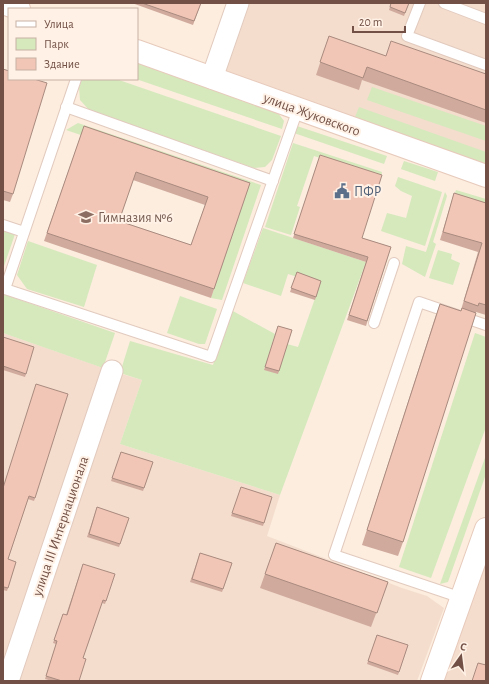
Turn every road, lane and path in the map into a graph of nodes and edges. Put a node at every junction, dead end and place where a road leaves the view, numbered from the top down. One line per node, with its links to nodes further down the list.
1 (238, 3): 9 (street)
2 (420, 3): 8 (lane)
3 (444, 3): 6 (lane)
4 (3, 4): 5 (street)
5 (16, 8)
6 (486, 19)
7 (138, 51): 9 (street, улица Жуковского)
8 (486, 64)
9 (212, 78): 12 (street, улица Жуковского)
10 (76, 80): 11 (lane)
11 (66, 107): 14 (lane); 16 (lane)
12 (298, 109): 13 (street, улица Жуковского); 14 (lane)
13 (486, 176)
14 (273, 181): 16 (lane)
15 (3, 225): 16 (lane)
16 (24, 232)
17 (394, 263): 18 (lane)
18 (374, 323)
19 (486, 325): 22 (lane)
20 (112, 371): 23 (street, улица III Интернационала)
21 (486, 529): 22 (street)
22 (462, 598): 24 (street)
23 (8, 681)
24 (432, 681)

